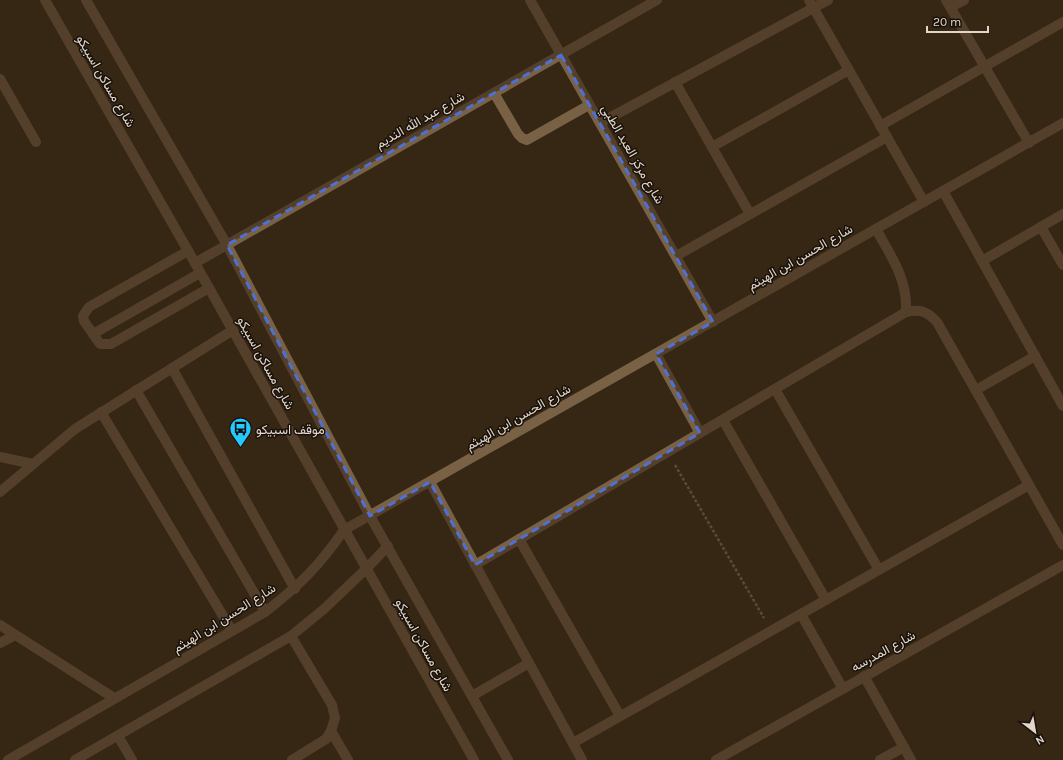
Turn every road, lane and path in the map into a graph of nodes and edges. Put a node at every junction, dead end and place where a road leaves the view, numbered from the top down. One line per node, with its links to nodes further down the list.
1 (44, 0): 31 (street, شارع مساكن اسبيكو)
2 (86, 0): 30 (street, شارع مساكن اسبيكو)
3 (530, 0): 10 (street, شارع مركز العبد الطبي)
4 (657, 0): 10 (street, شارع عبد الله النديم)
5 (828, 0): 7 (street)
6 (964, 0): 8 (street)
7 (811, 4): 12 (street); 14 (street)
8 (949, 4): 11 (street)
9 (1063, 22): 11 (street)
10 (561, 55): 15 (street, شارع عبد الله النديم); 16 (street, شارع مركز العبد الطبي)
11 (984, 66): 19 (street); 22 (street)
12 (849, 70): 19 (street); 23 (street)
13 (0, 79): 21 (street)
14 (675, 82): 17 (street); 23 (street)
15 (494, 92): 16 (street); 30 (street, شارع عبد الله النديم)
16 (589, 105): 17 (street, شارع مركز العبد الطبي)
17 (600, 123): 32 (street, شارع مركز العبد الطبي)
18 (1063, 123): 22 (street, شارع الحسن ابن الهيثم)
19 (880, 126): 20 (street)
20 (887, 137): 25 (street); 26 (street)
21 (36, 142)
22 (1029, 143): 24 (street, شارع الحسن ابن الهيثم)
23 (712, 147): 26 (street)
24 (943, 191): 25 (street, شارع الحسن ابن الهيثم); 33 (street)
25 (924, 202): 29 (street, شارع الحسن ابن الهيثم)
26 (750, 214): 32 (street)
27 (1063, 214): 28 (street)
28 (1041, 226): 33 (street); 35 (street)
29 (876, 229): 38 (street); 39 (street, شارع الحسن ابن الهيثم)
30 (227, 245): 34 (street, شارع عبد الله النديم); 58 (street, شارع مساكن اسبيكو)
31 (188, 251): 34 (street, شارع مساكن اسبيكو); 41 (street)
32 (676, 256): 39 (street, شارع مركز العبد الطبي)
33 (982, 261): 43 (street)
34 (195, 263): 36 (street, شارع مساكن اسبيكو)
35 (1063, 265)
36 (200, 273): 37 (street, شارع مساكن اسبيكو); 41 (street)
37 (209, 288): 40 (street, شارع مساكن اسبيكو); 41 (street)
38 (906, 312): 45 (street); 47 (street)
39 (713, 322): 42 (street, شارع الحسن ابن الهيثم)
40 (233, 330): 44 (street); 59 (street, شارع مساكن اسبيكو)
41 (92, 334)
42 (656, 354): 51 (street); 55 (street, شارع الحسن ابن الهيثم)
43 (1035, 356): 47 (street); 48 (street)
44 (172, 368): 46 (street); 67 (street)
45 (775, 389): 50 (street); 66 (street)
46 (136, 390): 49 (street); 69 (street)
47 (976, 390): 56 (street)
48 (1063, 406)
49 (101, 412): 54 (street); 73 (street)
50 (723, 420): 51 (street); 68 (street)
51 (700, 433): 52 (street)
52 (667, 452): 60 (street); 72 (path)
53 (0, 457): 54 (street)
54 (34, 464): 57 (street)
55 (430, 482): 58 (street, شارع الحسن ابن الهيثم); 63 (street)
56 (1029, 485): 62 (street); 66 (street)
57 (0, 492)
58 (370, 516): 59 (street, شارع الحسن ابن الهيثم); 61 (street, شارع مساكن اسبيكو)
59 (344, 530): 65 (street, شارع مساكن اسبيكو); 67 (street, شارع الحسن ابن الهيثم)
60 (519, 539): 63 (street); 82 (street)
61 (388, 546): 65 (street); 80 (street, شارع مساكن اسبيكو)
62 (1063, 546)
63 (475, 565): 77 (street)
64 (1063, 565): 78 (street, شارع المدرسه)
65 (366, 569): 75 (street); 92 (street, شارع مساكن اسبيكو)
66 (879, 570): 68 (street)
67 (295, 589): 69 (street, شارع الحسن ابن الهيثم)
68 (826, 600): 70 (street)
69 (265, 612): 73 (street, شارع الحسن ابن الهيثم)
70 (800, 614): 72 (street); 79 (street)
71 (0, 625): 74 (street)
72 (772, 630): 82 (street)
73 (232, 631): 81 (street, شارع الحسن ابن الهيثم)
74 (15, 635): 76 (street); 81 (street)
75 (291, 636): 83 (street); 84 (street)
76 (0, 643)
77 (529, 663): 80 (street); 85 (street)
78 (864, 676): 79 (street, شارع المدرسه); 86 (street)
79 (843, 689): 95 (street, شارع المدرسه)
80 (472, 696): 93 (street, شارع مساكن اسبيكو)
81 (114, 698): 87 (street, شارع الحسن ابن الهيثم)
82 (620, 716): 85 (street)
83 (331, 731): 90 (street); 91 (street)
84 (118, 736): 88 (street); 89 (street)
85 (573, 743): 94 (street)
86 (904, 747): 96 (street); 97 (street)
87 (8, 760)
88 (75, 760)
89 (132, 760)
90 (292, 760)
91 (348, 760)
92 (474, 760)
93 (508, 760)
94 (582, 760)
95 (716, 760)
96 (880, 760)
97 (911, 760)

